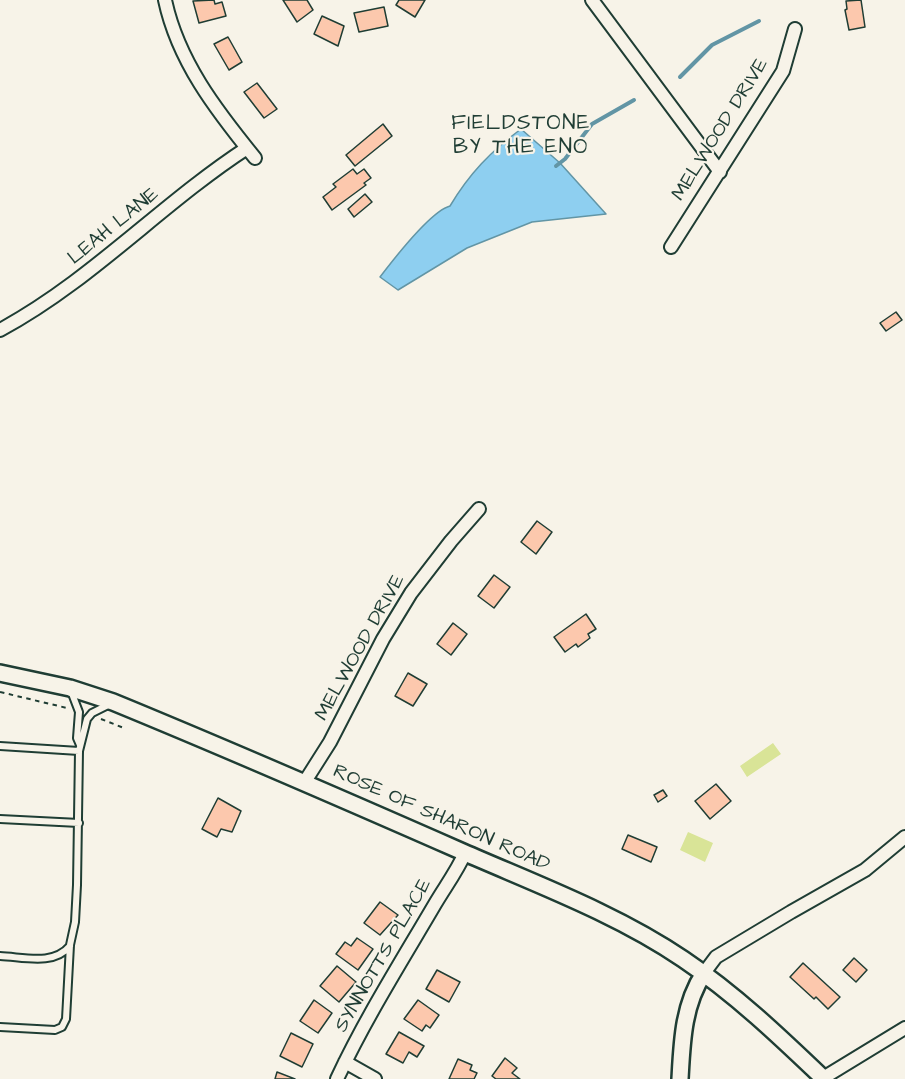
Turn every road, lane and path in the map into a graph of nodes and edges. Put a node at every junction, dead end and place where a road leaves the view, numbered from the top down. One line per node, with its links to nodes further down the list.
1 (165, 0): 6 (street, LEAH LANE)
2 (592, 0): 4 (street)
3 (795, 29): 4 (street, MELWOOD DRIVE)
4 (720, 172): 5 (street, MELWOOD DRIVE)
5 (671, 247)
6 (0, 330)
7 (479, 509): 17 (street, MELWOOD DRIVE)
8 (0, 673): 9 (street, ROSE OF SHARON ROAD)
9 (70, 688): 11 (street, ROSE OF SHARON ROAD); 16 (lane)
10 (0, 692): 12 (path)
11 (113, 702): 16 (lane); 17 (street, ROSE OF SHARON ROAD)
12 (74, 710)
13 (94, 717): 14 (path)
14 (124, 728)
15 (0, 746): 16 (lane)
16 (79, 748): 19 (lane)
17 (304, 783): 21 (street, ROSE OF SHARON ROAD)
18 (0, 819): 19 (lane)
19 (79, 823): 22 (lane)
20 (905, 837): 24 (street)
21 (465, 853): 24 (street, ROSE OF SHARON ROAD); 27 (street, SYNNOTTS PLACE)
22 (70, 945): 23 (lane); 25 (lane)
23 (0, 956)
24 (704, 974): 30 (street); 31 (street, ROSE OF SHARON ROAD)
25 (0, 1028)
26 (905, 1028): 31 (street)
27 (345, 1062): 28 (street, SYNNOTTS PLACE); 29 (street)
28 (337, 1079)
29 (375, 1079)
30 (680, 1079)
31 (824, 1079)

